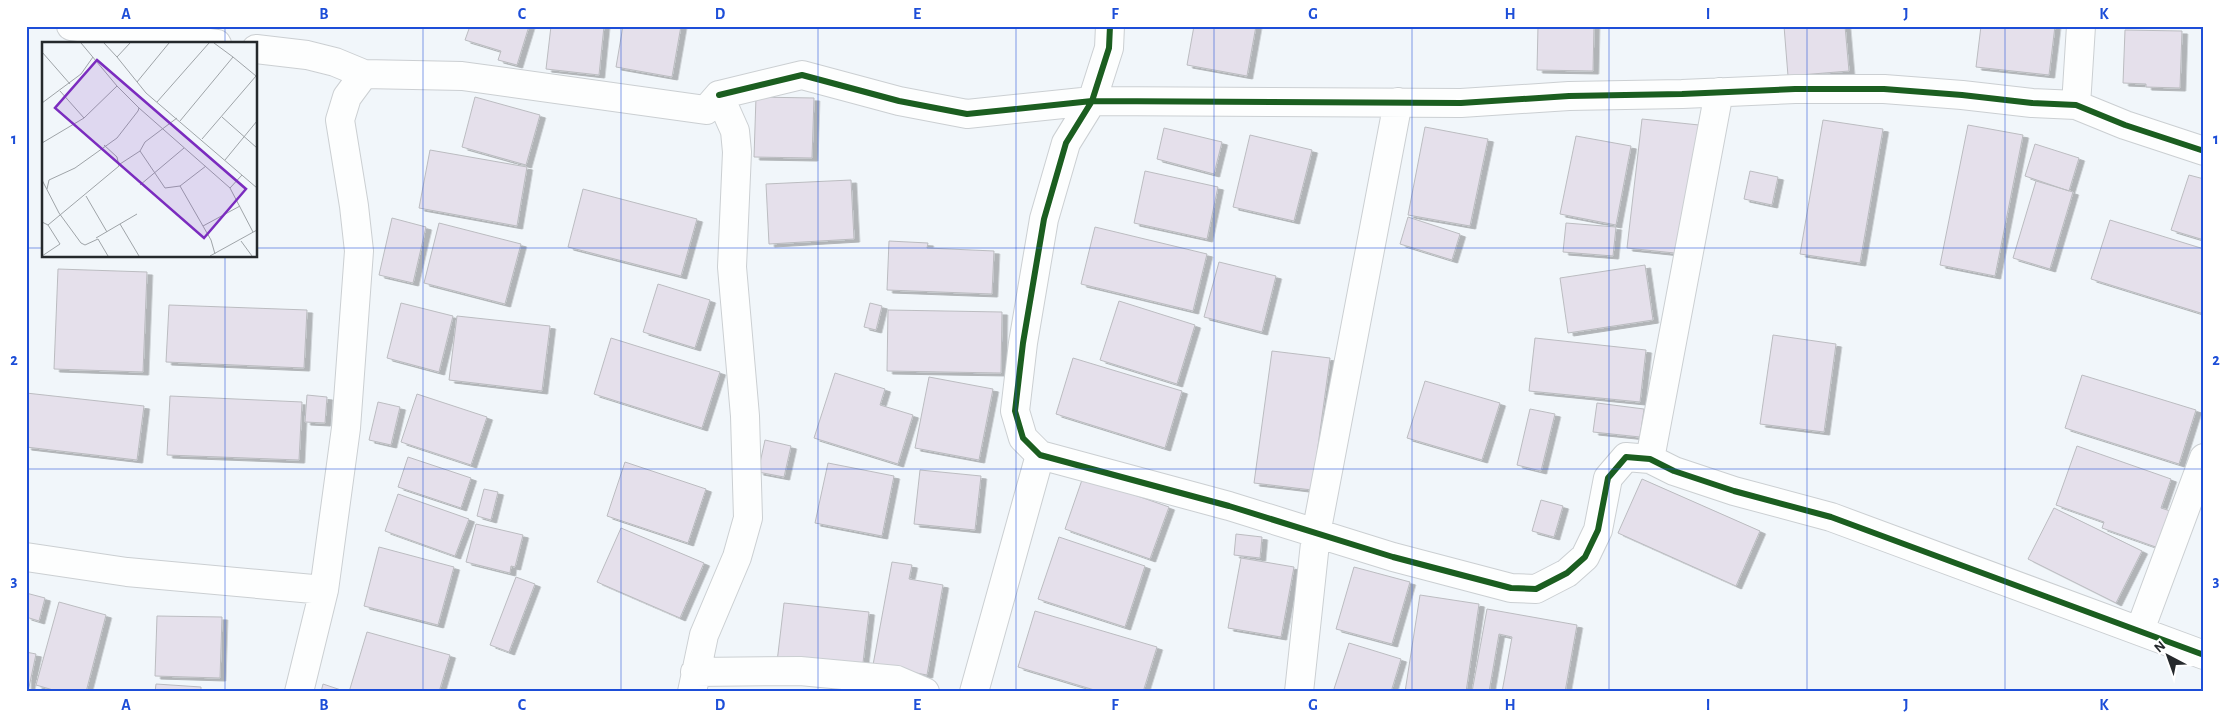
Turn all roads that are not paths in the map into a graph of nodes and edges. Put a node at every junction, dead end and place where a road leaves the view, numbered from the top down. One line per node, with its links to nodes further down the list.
1 (71, 26): 4 (street)
2 (1110, 26): 9 (street)
3 (2081, 26): 11 (street)
4 (201, 42)
5 (258, 49): 6 (street)
6 (364, 74): 8 (street); 18 (street)
7 (1719, 92): 10 (street); 11 (street); 15 (street)
8 (718, 95): 9 (street); 21 (street)
9 (1092, 101): 10 (street); 13 (street)
10 (1398, 102): 16 (street)
11 (2076, 105): 12 (street)
12 (2204, 151)
13 (1040, 455): 16 (street); 24 (street)
14 (2204, 458): 19 (street)
15 (1650, 459): 16 (street); 19 (street)
16 (1316, 534): 25 (street)
17 (26, 557): 18 (street)
18 (324, 590): 22 (street)
19 (2140, 630): 20 (street)
20 (2204, 655)
21 (694, 682): 23 (street)
22 (299, 692)
23 (925, 692)
24 (974, 692)
25 (1299, 692)

